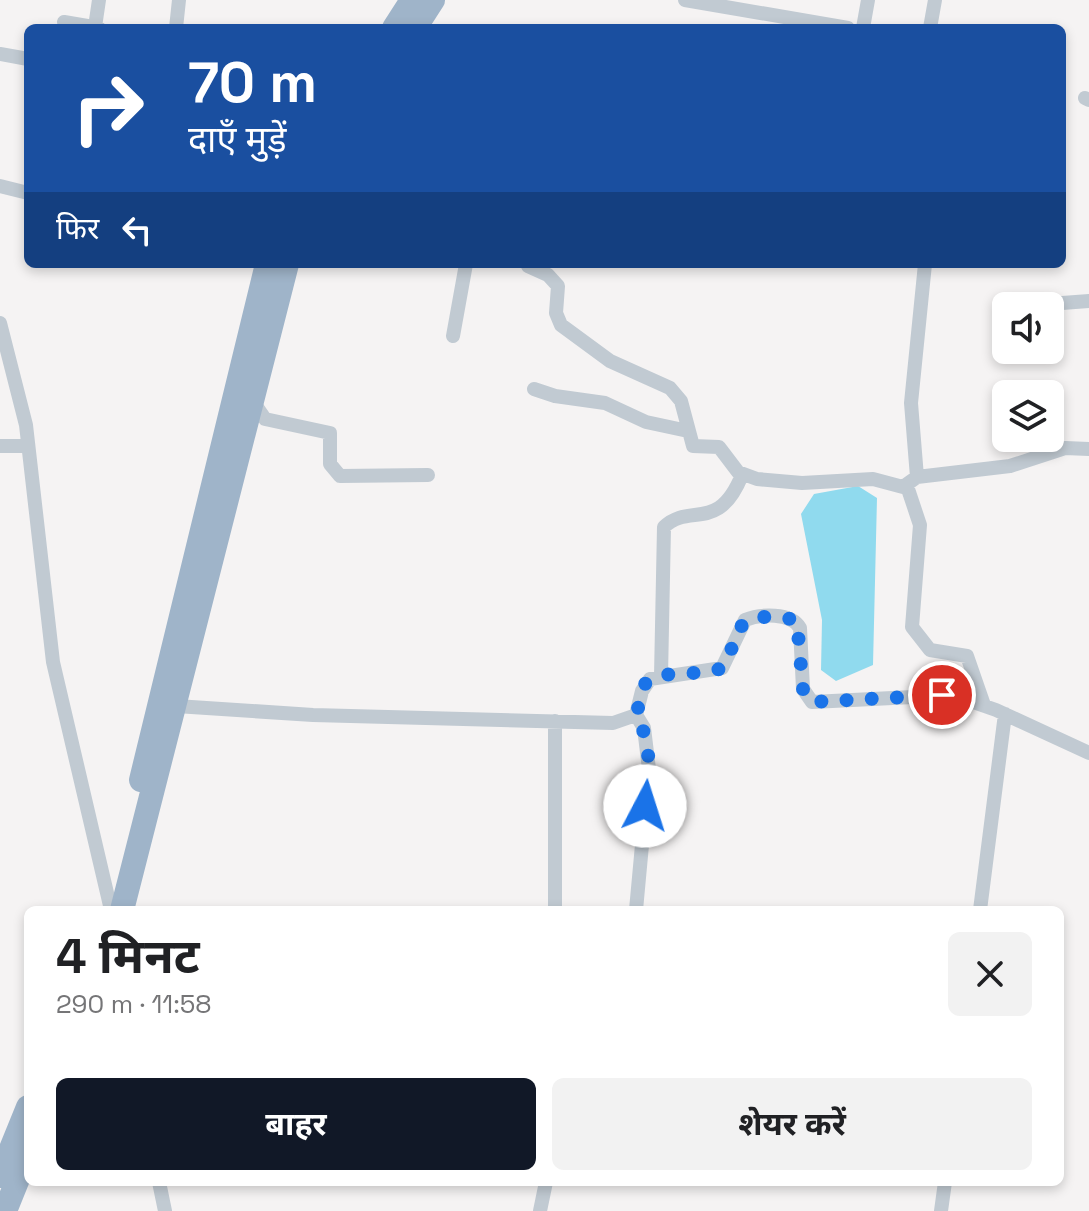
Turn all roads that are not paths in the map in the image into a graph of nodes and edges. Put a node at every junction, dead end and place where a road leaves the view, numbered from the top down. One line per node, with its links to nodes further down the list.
1 (99, 0): 10 (street)
2 (179, 0): 11 (street)
3 (412, 0): 12 (highway)
4 (433, 0): 13 (highway)
5 (685, 0): 14 (street)
6 (868, 0): 15 (street)
7 (935, 0): 16 (street)
8 (64, 22): 9 (street)
9 (75, 24)
10 (97, 24)
11 (176, 24)
12 (397, 24)
13 (418, 24)
14 (825, 24)
15 (864, 24)
16 (931, 24)
17 (0, 54): 18 (street)
18 (24, 58)
19 (0, 186): 20 (street)
20 (24, 192)
21 (266, 268): 46 (highway)
22 (286, 268): 31 (highway)
23 (465, 268): 29 (street)
24 (532, 268): 32 (street)
25 (925, 268): 38 (street)
26 (1089, 301): 27 (street)
27 (1064, 303)
28 (0, 323): 34 (street)
29 (453, 336)
30 (534, 389): 32 (street)
31 (252, 400): 36 (street); 41 (highway)
32 (688, 431): 37 (street)
33 (0, 446): 34 (street)
34 (28, 446): 47 (street)
35 (1089, 449): 38 (street)
36 (428, 475)
37 (742, 475): 38 (street); 39 (street)
38 (912, 482): 40 (street)
39 (661, 676): 40 (street); 43 (street)
40 (984, 705): 42 (street)
41 (176, 706): 44 (street); 48 (highway)
42 (1005, 714): 45 (street); 51 (street)
43 (636, 715): 44 (street); 50 (street)
44 (555, 721): 49 (street)
45 (1089, 753)
46 (112, 906)
47 (112, 906)
48 (112, 906)
49 (555, 906)
50 (636, 906)
51 (981, 906)
52 (24, 1117): 54 (highway)
53 (24, 1164): 58 (highway)
54 (0, 1176)
55 (160, 1186): 59 (street)
56 (545, 1186): 60 (street)
57 (944, 1186): 61 (street)
58 (5, 1211)
59 (165, 1211)
60 (540, 1211)
61 (941, 1211)

